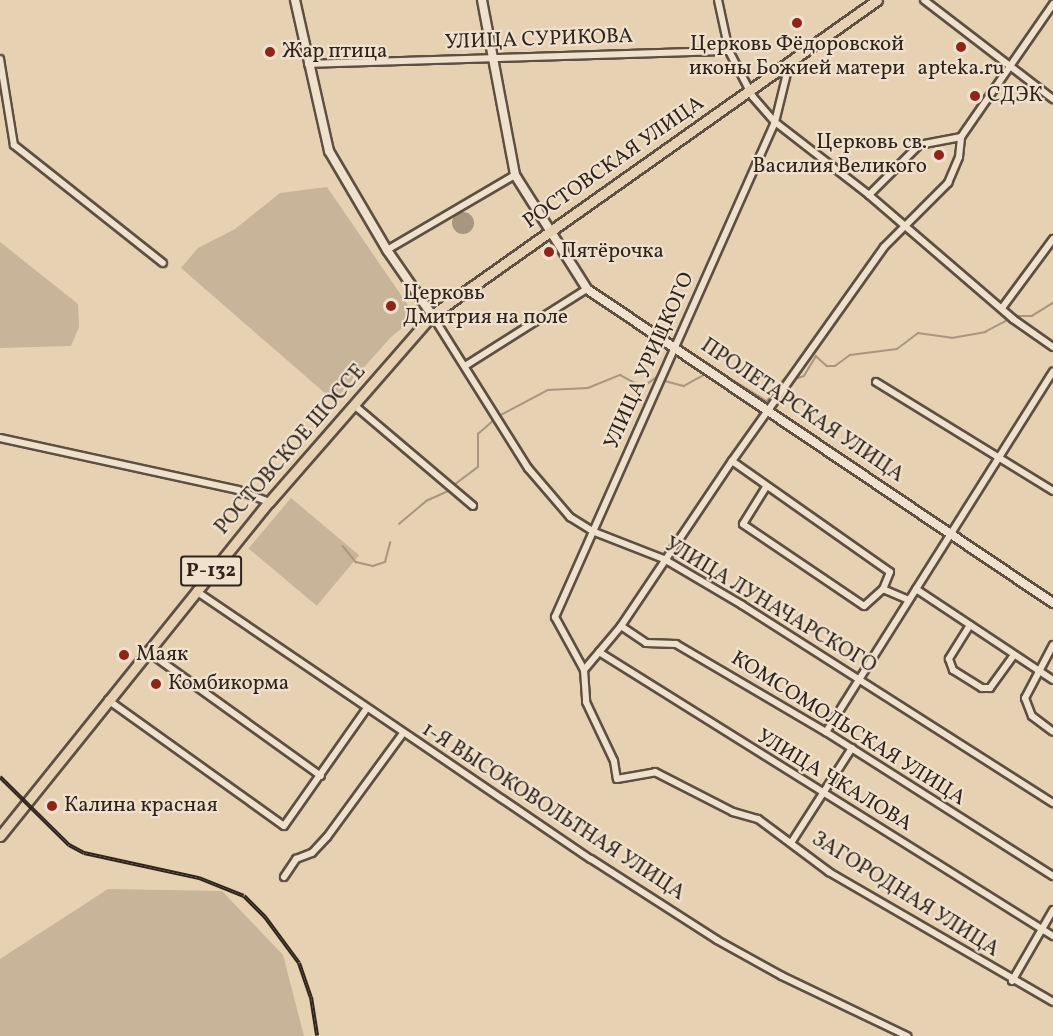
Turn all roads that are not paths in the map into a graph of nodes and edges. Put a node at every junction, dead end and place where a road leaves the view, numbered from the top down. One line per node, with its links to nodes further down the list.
1 (295, 0): 11 (main road, УЛИЦА ЛУНАЧАРСКОГО)
2 (482, 0): 8 (main road, ПРОЛЕТАРСКАЯ УЛИЦА)
3 (718, 0): 7 (street)
4 (877, 0): 10 (main road, РОСТОВСКАЯ УЛИЦА)
5 (924, 0): 12 (street)
6 (1053, 4): 12 (street)
7 (729, 51): 8 (street, УЛИЦА СУРИКОВА); 13 (street)
8 (494, 58): 11 (street, УЛИЦА СУРИКОВА); 17 (main road, ПРОЛЕТАРСКАЯ УЛИЦА)
9 (0, 59): 23 (street)
10 (790, 61): 13 (main road, РОСТОВСКАЯ УЛИЦА); 15 (street, УЛИЦА УРИЦКОГО)
11 (307, 64): 22 (main road, УЛИЦА ЛУНАЧАРСКОГО)
12 (1010, 65): 14 (street); 16 (street)
13 (750, 88): 15 (street); 20 (main road, РОСТОВСКАЯ УЛИЦА)
14 (1053, 99)
15 (775, 122): 18 (street); 28 (street, УЛИЦА УРИЦКОГО)
16 (961, 137): 18 (street); 19 (street)
17 (516, 175): 20 (main road, ПРОЛЕТАРСКАЯ УЛИЦА); 22 (street)
18 (868, 195): 19 (street)
19 (903, 225): 25 (street); 33 (street)
20 (549, 231): 24 (main road, ПРОЛЕТАРСКАЯ УЛИЦА); 26 (main road, РОСТОВСКАЯ УЛИЦА)
21 (1053, 239): 25 (street)
22 (387, 250): 26 (main road, УЛИЦА ЛУНАЧАРСКОГО)
23 (163, 263)
24 (587, 289): 28 (main road, ПРОЛЕТАРСКАЯ УЛИЦА); 29 (street)
25 (1002, 308): 27 (street)
26 (432, 315): 29 (street, УЛИЦА ЛУНАЧАРСКОГО); 32 (main road, РОСТОВСКОЕ ШОССЕ / Р-132)
27 (1053, 347)
28 (675, 348): 33 (main road, ПРОЛЕТАРСКАЯ УЛИЦА); 41 (street, УЛИЦА УРИЦКОГО)
29 (465, 366): 41 (street, УЛИЦА ЛУНАЧАРСКОГО)
30 (1053, 372): 35 (street)
31 (876, 382): 35 (street)
32 (354, 405): 39 (main road, РОСТОВСКОЕ ШОССЕ / Р-132); 40 (street)
33 (768, 410): 36 (street); 42 (main road, ПРОЛЕТАРСКАЯ УЛИЦА)
34 (0, 438): 39 (street)
35 (999, 459): 38 (street); 42 (street)
36 (732, 461): 37 (street); 43 (street)
37 (766, 487): 44 (street); 44 (street)
38 (1053, 491)
39 (269, 502): 46 (main road, РОСТОВСКОЕ ШОССЕ / Р-132)
40 (473, 506)
41 (592, 531): 43 (street, УЛИЦА ЛУНАЧАРСКОГО); 55 (street, УЛИЦА УРИЦКОГО)
42 (951, 533): 45 (street); 48 (main road, ПРОЛЕТАРСКАЯ УЛИЦА)
43 (664, 559): 50 (street); 57 (street, УЛИЦА ЛУНАЧАРСКОГО)
44 (883, 589): 47 (street)
45 (916, 589): 47 (street); 49 (street)
46 (195, 591): 52 (main road, РОСТОВСКОЕ ШОССЕ / Р-132); 60 (street, 1-Я ВЫСОКОВОЛЬТНАЯ УЛИЦА)
47 (909, 600): 57 (street)
48 (1053, 603)
49 (970, 625): 54 (street); 54 (street)
50 (621, 626): 53 (street); 61 (street, КОМСОМОЛЬСКАЯ УЛИЦА)
51 (1053, 645): 56 (street)
52 (147, 651): 59 (main road, РОСТОВСКОЕ ШОССЕ / Р-132); 65 (street)
53 (599, 652): 55 (street); 66 (street, УЛИЦА ЧКАЛОВА)
54 (1014, 655): 56 (street)
55 (584, 670): 69 (street, ЗАГОРОДНАЯ УЛИЦА)
56 (1038, 670): 58 (street); 62 (street)
57 (857, 680): 61 (street); 67 (street, УЛИЦА ЛУНАЧАРСКОГО)
58 (1053, 680)
59 (108, 700): 65 (street); 68 (main road, РОСТОВСКОЕ ШОССЕ / Р-132)
60 (367, 708): 63 (street, 1-Я ВЫСОКОВОЛЬТНАЯ УЛИЦА); 65 (street)
61 (826, 732): 64 (street, КОМСОМОЛЬСКАЯ УЛИЦА)
62 (1053, 732)
63 (403, 733): 71 (street); 77 (street, 1-Я ВЫСОКОВОЛЬТНАЯ УЛИЦА)
64 (852, 748): 66 (street); 70 (street, КОМСОМОЛЬСКАЯ УЛИЦА)
65 (321, 776)
66 (824, 791): 69 (street); 73 (street, УЛИЦА ЧКАЛОВА)
67 (1053, 803)
68 (0, 836)
69 (791, 843): 75 (street, ЗАГОРОДНАЯ УЛИЦА)
70 (1053, 876)
71 (284, 877)
72 (1053, 910): 73 (street)
73 (1043, 930): 74 (street, УЛИЦА ЧКАЛОВА); 75 (street)
74 (1053, 936)
75 (1012, 981): 76 (street, ЗАГОРОДНАЯ УЛИЦА)
76 (1053, 1002)
77 (907, 1036)

